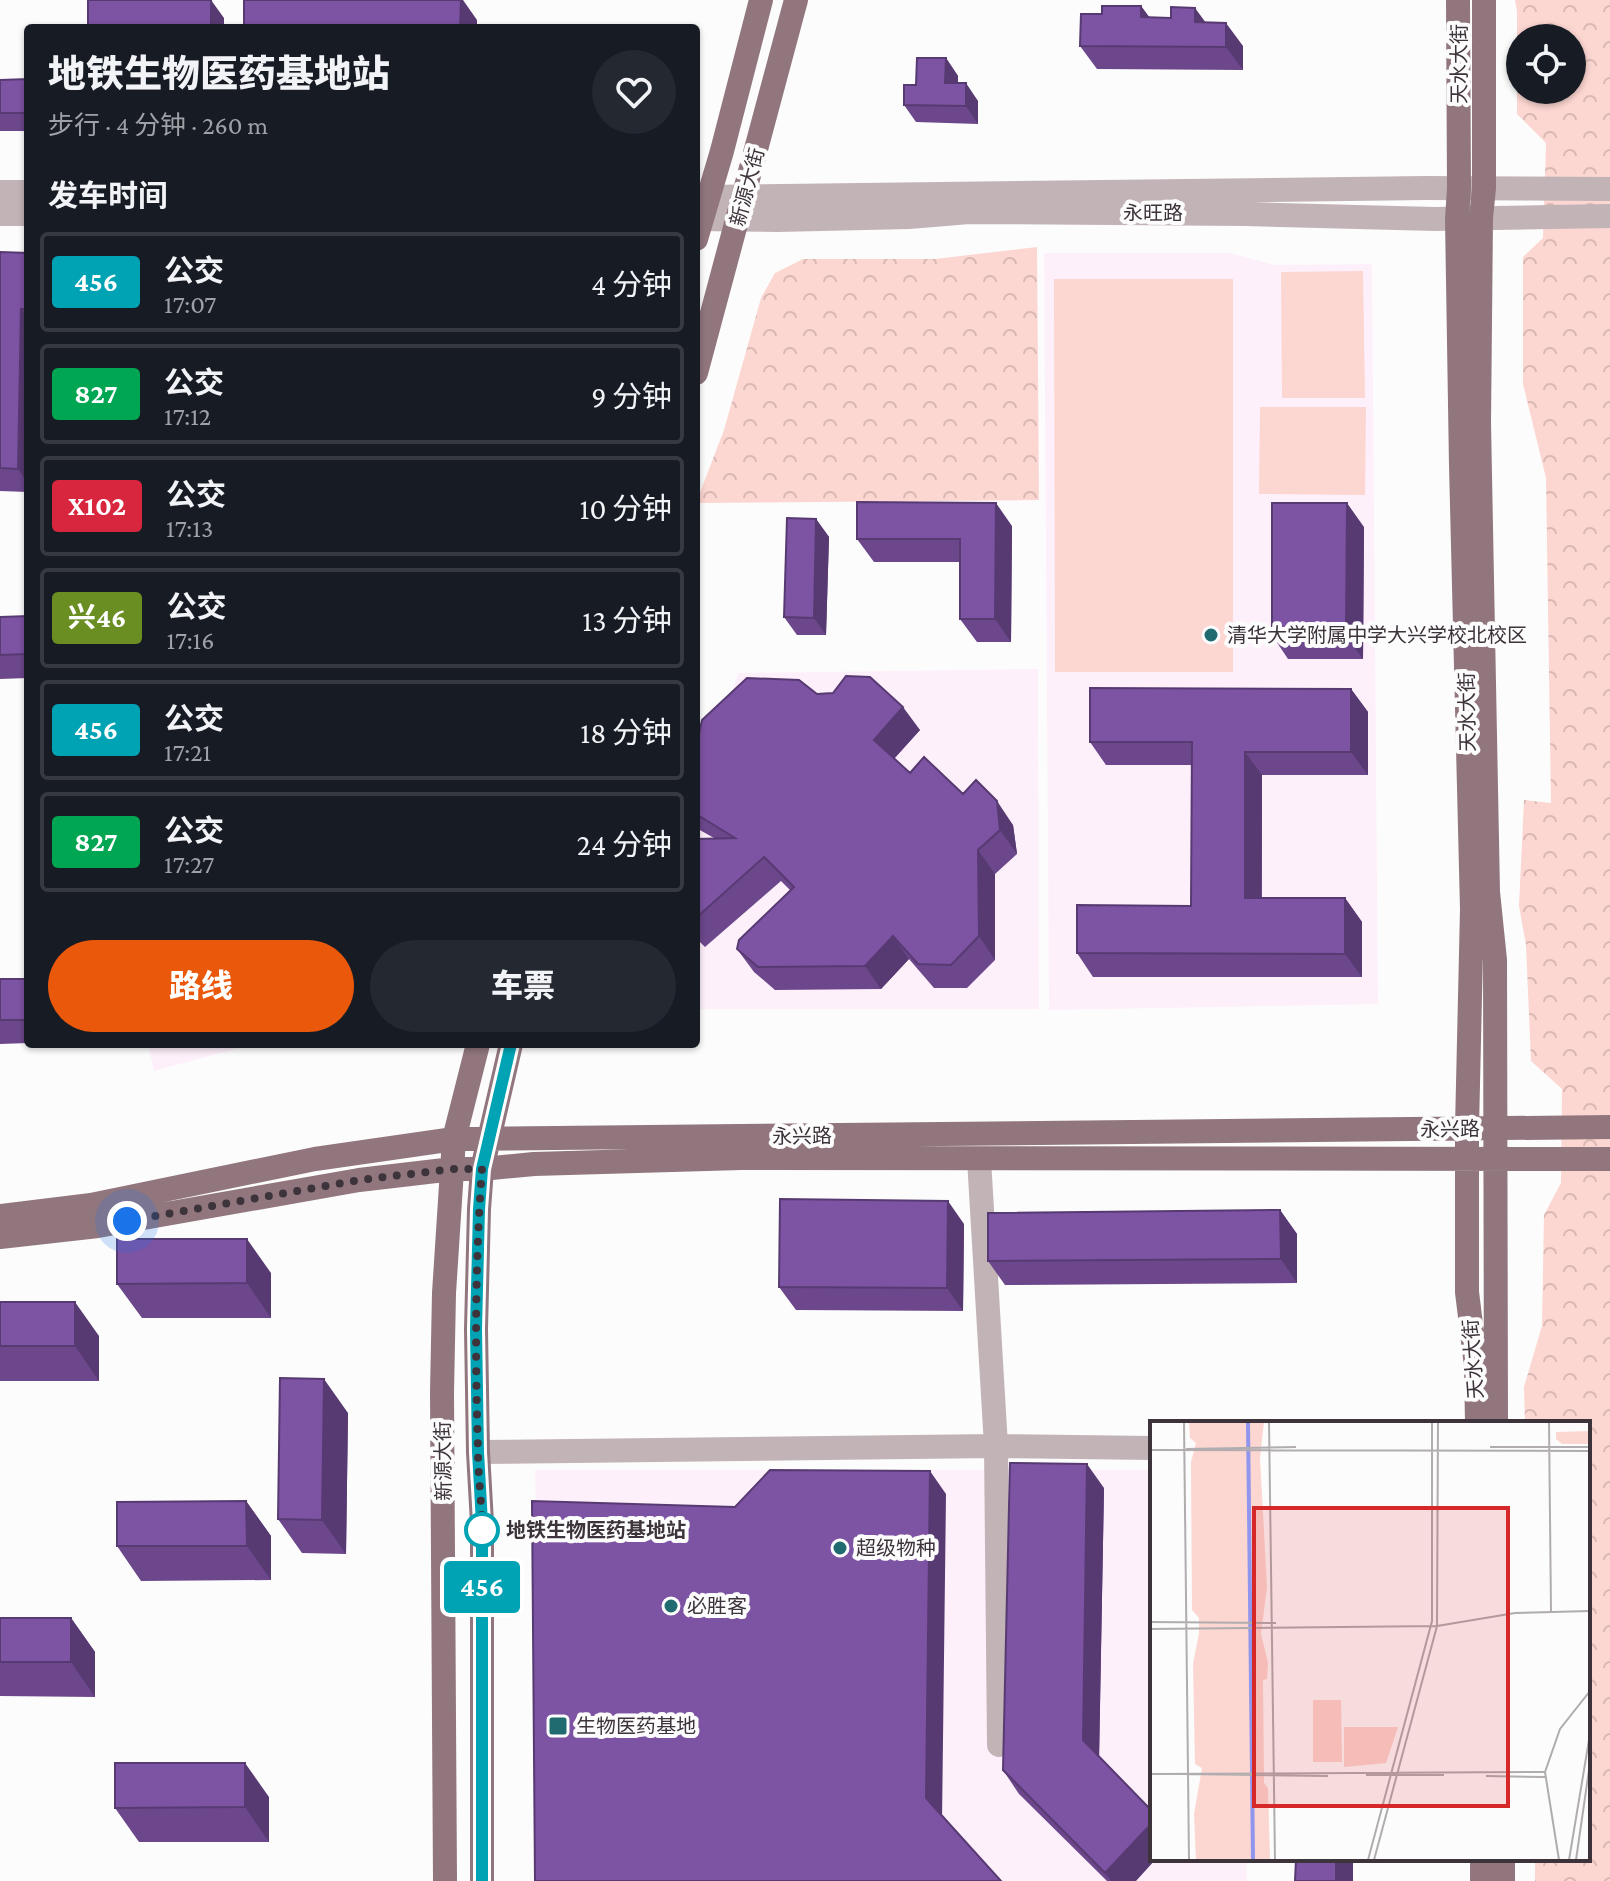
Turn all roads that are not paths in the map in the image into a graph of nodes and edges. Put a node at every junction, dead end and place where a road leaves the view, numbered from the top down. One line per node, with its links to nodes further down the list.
1 (761, 0): 12 (main road, 新源大街)
2 (796, 0): 9 (main road, 新源大街)
3 (1458, 0): 5 (main road, 天水大街)
4 (1484, 0): 5 (main road, 天水大街)
5 (1472, 188): 6 (street, 永旺路); 9 (street, 永旺路); 14 (main road, 天水大街); 15 (main road, 天水大街)
6 (1610, 189)
7 (0, 192): 8 (street)
8 (24, 192)
9 (741, 208): 12 (street, 永旺路); 15 (street, 永旺路); 16 (main road, 新源大街)
10 (0, 214): 11 (street)
11 (24, 214)
12 (700, 214)
13 (1610, 216): 14 (street, 永旺路)
14 (1481, 218): 15 (street, 永旺路); 21 (main road, 天水大街)
15 (1457, 219): 20 (main road, 天水大街)
16 (700, 358)
17 (477, 1048): 22 (main road, 新源大街)
18 (510, 1048): 23 (main road, 新源大街)
19 (1610, 1127): 21 (main road, 永兴路)
20 (1467, 1128): 21 (main road, 永兴路); 23 (main road, 永兴路); 25 (main road, 天水大街)
21 (1495, 1128): 26 (main road, 天水大街)
22 (454, 1139): 23 (main road, 永兴路); 28 (main road, 新源大街); 30 (main road, 永兴路)
23 (489, 1139): 29 (main road, 新源大街)
24 (979, 1159): 25 (main road, 永兴路); 29 (main road, 永兴路); 34 (street)
25 (1467, 1159): 26 (main road, 永兴路); 32 (main road, 天水大街)
26 (1495, 1159): 27 (main road, 永兴路); 33 (main road, 天水大街)
27 (1610, 1159)
28 (453, 1169): 29 (main road, 永兴路); 31 (main road, 永兴路); 38 (main road, 新源大街)
29 (482, 1169): 36 (main road, 新源大街)
30 (0, 1216)
31 (0, 1237)
32 (1477, 1421)
33 (1496, 1421)
34 (996, 1446): 35 (street); 36 (street); 37 (street)
35 (1150, 1448)
36 (478, 1452): 39 (main road, 新源大街)
37 (999, 1745)
38 (445, 1881)
39 (482, 1881)

